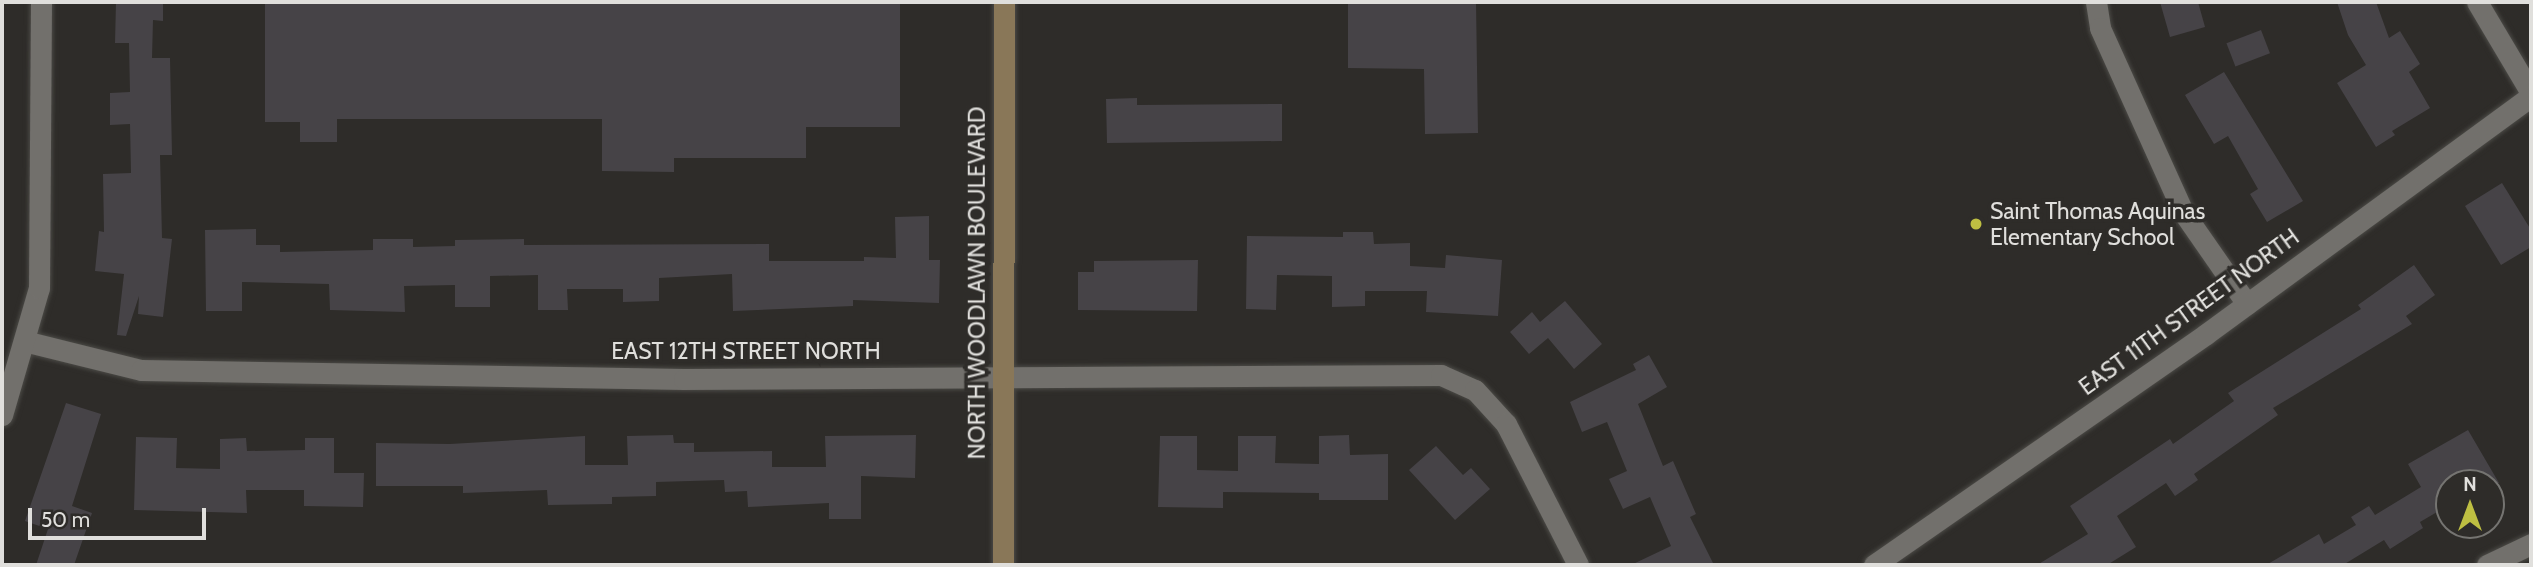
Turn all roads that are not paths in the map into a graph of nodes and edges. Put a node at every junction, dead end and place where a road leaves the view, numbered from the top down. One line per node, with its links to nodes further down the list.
1 (41, 2): 7 (street)
2 (1004, 2): 8 (main road, NORTH WOODLAWN BOULEVARD)
3 (2096, 2): 6 (street)
4 (2477, 2): 5 (street)
5 (2531, 94): 6 (street, EAST 11TH STREET NORTH)
6 (2247, 304): 13 (street, EAST 11TH STREET NORTH)
7 (24, 341): 8 (street, EAST 12TH STREET NORTH); 9 (street)
8 (1003, 377): 11 (main road, NORTH WOODLAWN BOULEVARD); 12 (street, EAST 12TH STREET NORTH)
9 (2, 415)
10 (2531, 544): 14 (street)
11 (1003, 565)
12 (1578, 565)
13 (1874, 565)
14 (2487, 565)

